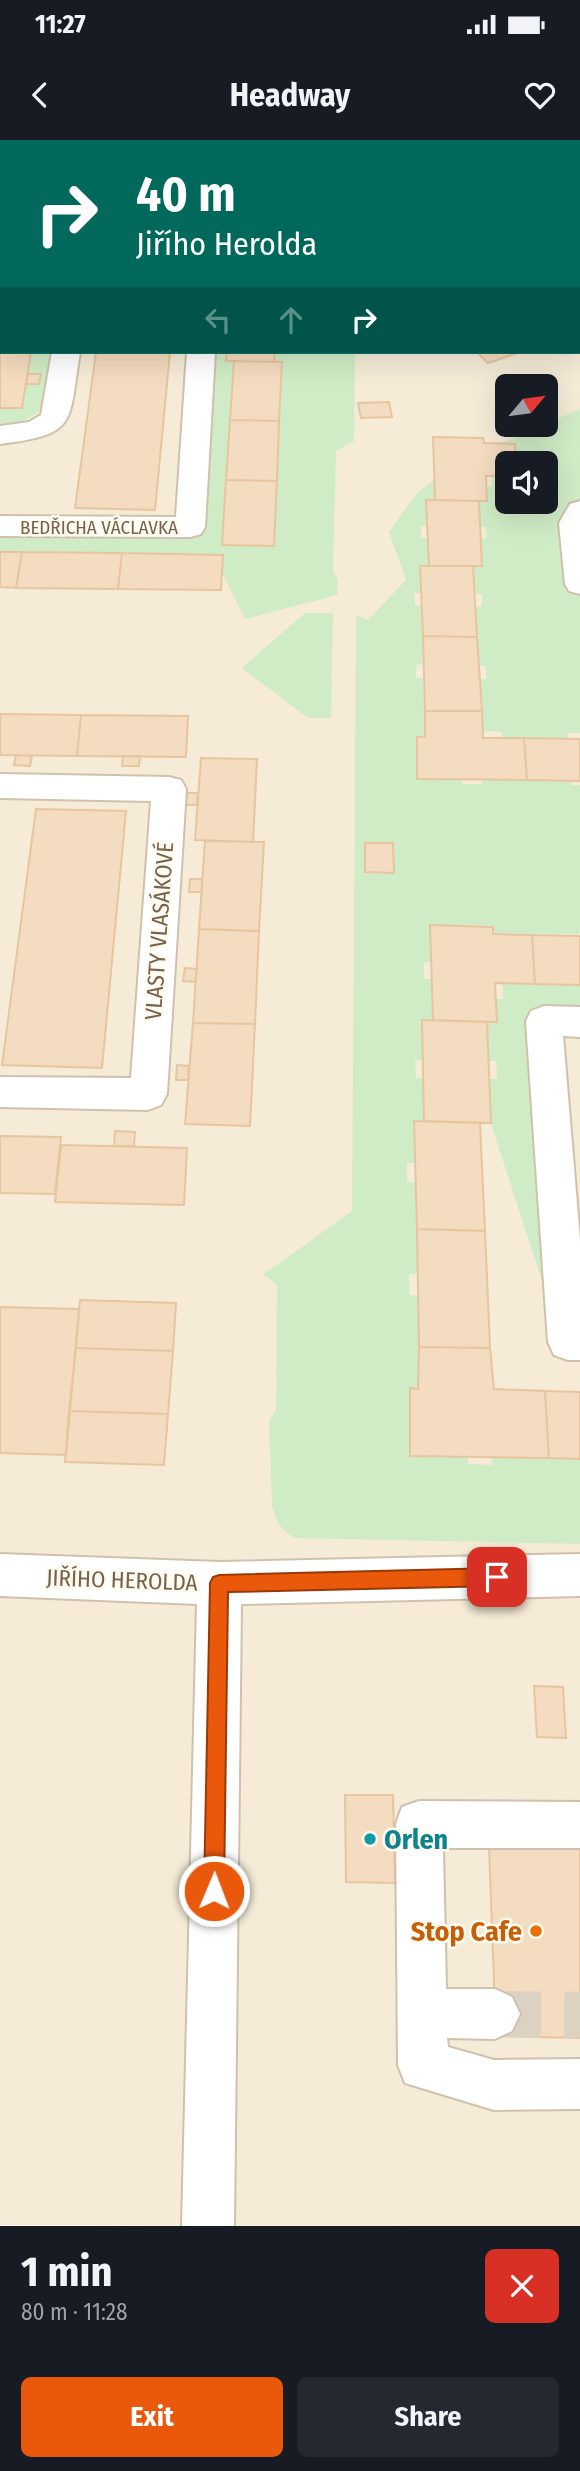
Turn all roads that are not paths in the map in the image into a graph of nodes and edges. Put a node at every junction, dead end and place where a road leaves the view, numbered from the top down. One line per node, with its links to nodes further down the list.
1 (66, 354): 3 (street)
2 (201, 354): 5 (street, BEDŘICHA VÁCLAVKA)
3 (0, 435)
4 (580, 511): 6 (street)
5 (0, 526)
6 (580, 584)
7 (0, 786): 9 (street, VLASTY VLASÁKOVÉ)
8 (580, 1022): 10 (street)
9 (0, 1092)
10 (580, 1342)
11 (0, 1575): 13 (street, JIŘÍHO HEROLDA)
12 (580, 1575): 13 (street, JIŘÍHO HEROLDA)
13 (219, 1583): 18 (street)
14 (580, 1825): 15 (street)
15 (421, 2013): 16 (street); 17 (street)
16 (495, 2014)
17 (580, 2084)
18 (208, 2226)

